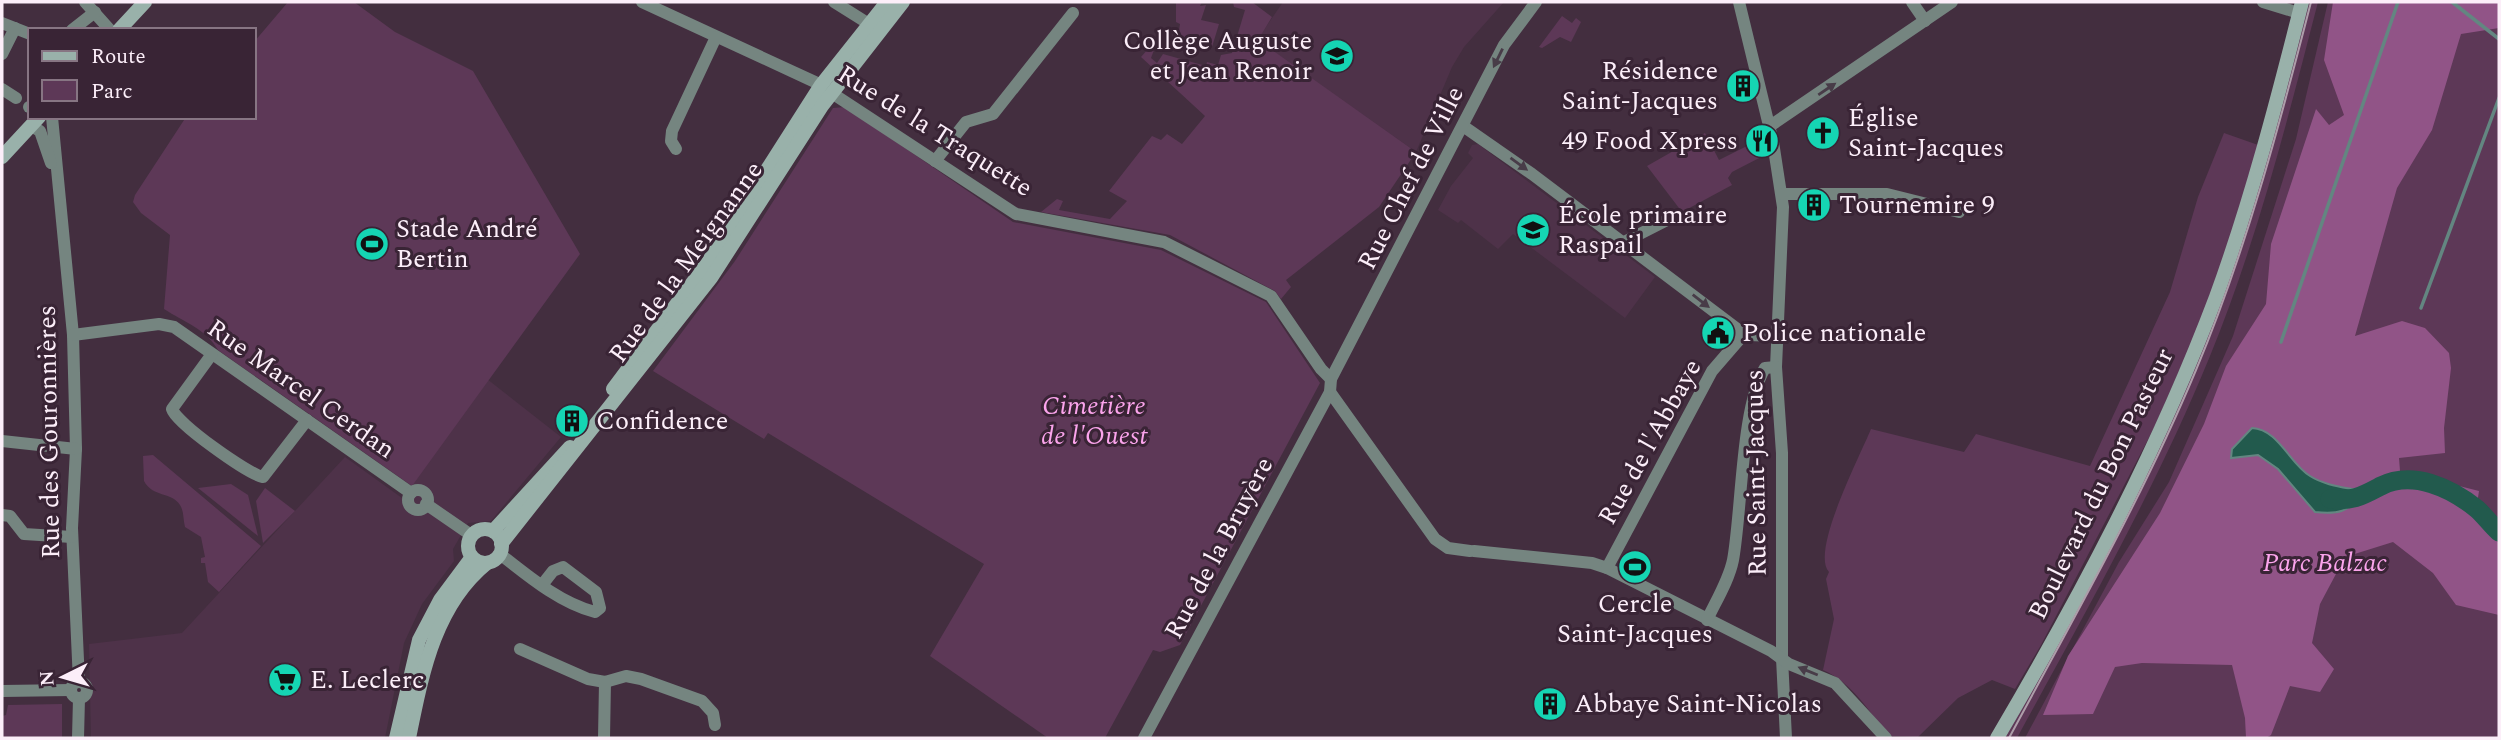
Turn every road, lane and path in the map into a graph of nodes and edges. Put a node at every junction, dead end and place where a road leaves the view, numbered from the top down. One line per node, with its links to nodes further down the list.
1 (85, 2): 13 (street)
2 (145, 2): 20 (main road)
3 (642, 2): 23 (street, Rue de la Traquette)
4 (834, 2): 21 (street)
5 (887, 2): 21 (main road, Rue de la Meignanne)
6 (903, 2): 21 (main road, Rue de la Meignanne)
7 (1536, 2): 31 (street, Rue Chef de Ville, one-way to 31)
8 (1739, 2): 32 (street, Rue Saint-Jacques)
9 (1912, 2): 15 (street)
10 (1952, 2): 15 (street)
11 (2263, 2): 12 (street)
12 (2301, 8): 73 (main road, Boulevard du Bon Pasteur)
13 (95, 12): 18 (street); 19 (street)
14 (1073, 13): 35 (street)
15 (1925, 20): 32 (street, one-way to 15)
16 (2, 23): 17 (street)
17 (15, 28): 22 (street); 24 (street)
18 (75, 28)
19 (108, 28)
20 (121, 28)
21 (875, 28): 25 (main road, Rue de la Meignanne)
22 (28, 33)
23 (716, 37): 25 (street, Rue de la Traquette); 33 (street)
24 (2, 54)
25 (827, 88): 35 (street, Rue de la Traquette); 51 (main road, Rue de la Meignanne); 54 (main road, Rue de la Meignanne)
26 (2, 89): 27 (street)
27 (16, 98)
28 (29, 119): 34 (main road)
29 (34, 119): 36 (street, Rue des Gouronnières)
30 (52, 119): 36 (street, Rue des Gouronnières)
31 (1463, 126): 40 (street, one-way to 40); 46 (street, Rue Chef de Ville)
32 (1770, 126): 37 (street, Rue Saint-Jacques)
33 (676, 149)
34 (2, 157)
35 (935, 161): 46 (street, Rue de la Traquette)
36 (56, 183): 42 (street, Rue des Gouronnières)
37 (1782, 194): 38 (street); 43 (street, Rue Saint-Jacques)
38 (1959, 212)
39 (1675, 216): 40 (street)
40 (1624, 242): 41 (street, one-way to 41)
41 (1744, 334): 43 (street); 57 (street, Rue de l'Abbaye)
42 (73, 335): 44 (street, Rue Marcel Cerdan); 49 (street, Rue des Gouronnières)
43 (1777, 336): 45 (street, Rue Saint-Jacques)
44 (212, 354): 47 (street, Rue Marcel Cerdan); 47 (street)
45 (1776, 366): 59 (street); 61 (street, Rue Saint-Jacques)
46 (1331, 386): 57 (street, Rue de la Traquette); 70 (street, Rue de la Bruyère)
47 (307, 420): 52 (street, Rue Marcel Cerdan)
48 (2, 441): 49 (street)
49 (76, 449): 53 (street, Rue des Gouronnières)
50 (2, 515): 53 (street)
51 (493, 531): 52 (main road); 54 (main road)
52 (471, 536): 55 (main road)
53 (72, 537): 63 (street, Rue des Gouronnières)
54 (501, 549): 56 (main road); 58 (street)
55 (472, 557): 56 (main road); 67 (main road)
56 (487, 563): 68 (main road)
57 (1607, 568): 59 (street, Rue de la Traquette)
58 (542, 585)
59 (1707, 620): 61 (street, Rue de la Traquette)
60 (520, 649): 62 (street)
61 (1782, 658): 71 (street, Rue Saint-Jacques); 72 (street, Rue de la Traquette, one-way to 61)
62 (605, 682): 65 (street); 69 (street)
63 (76, 690): 64 (street); 66 (street, Rue des Gouronnières)
64 (2, 691)
65 (715, 725)
66 (78, 738)
67 (396, 738)
68 (409, 738)
69 (604, 738)
70 (1144, 738)
71 (1786, 738)
72 (1886, 738)
73 (1997, 738)

